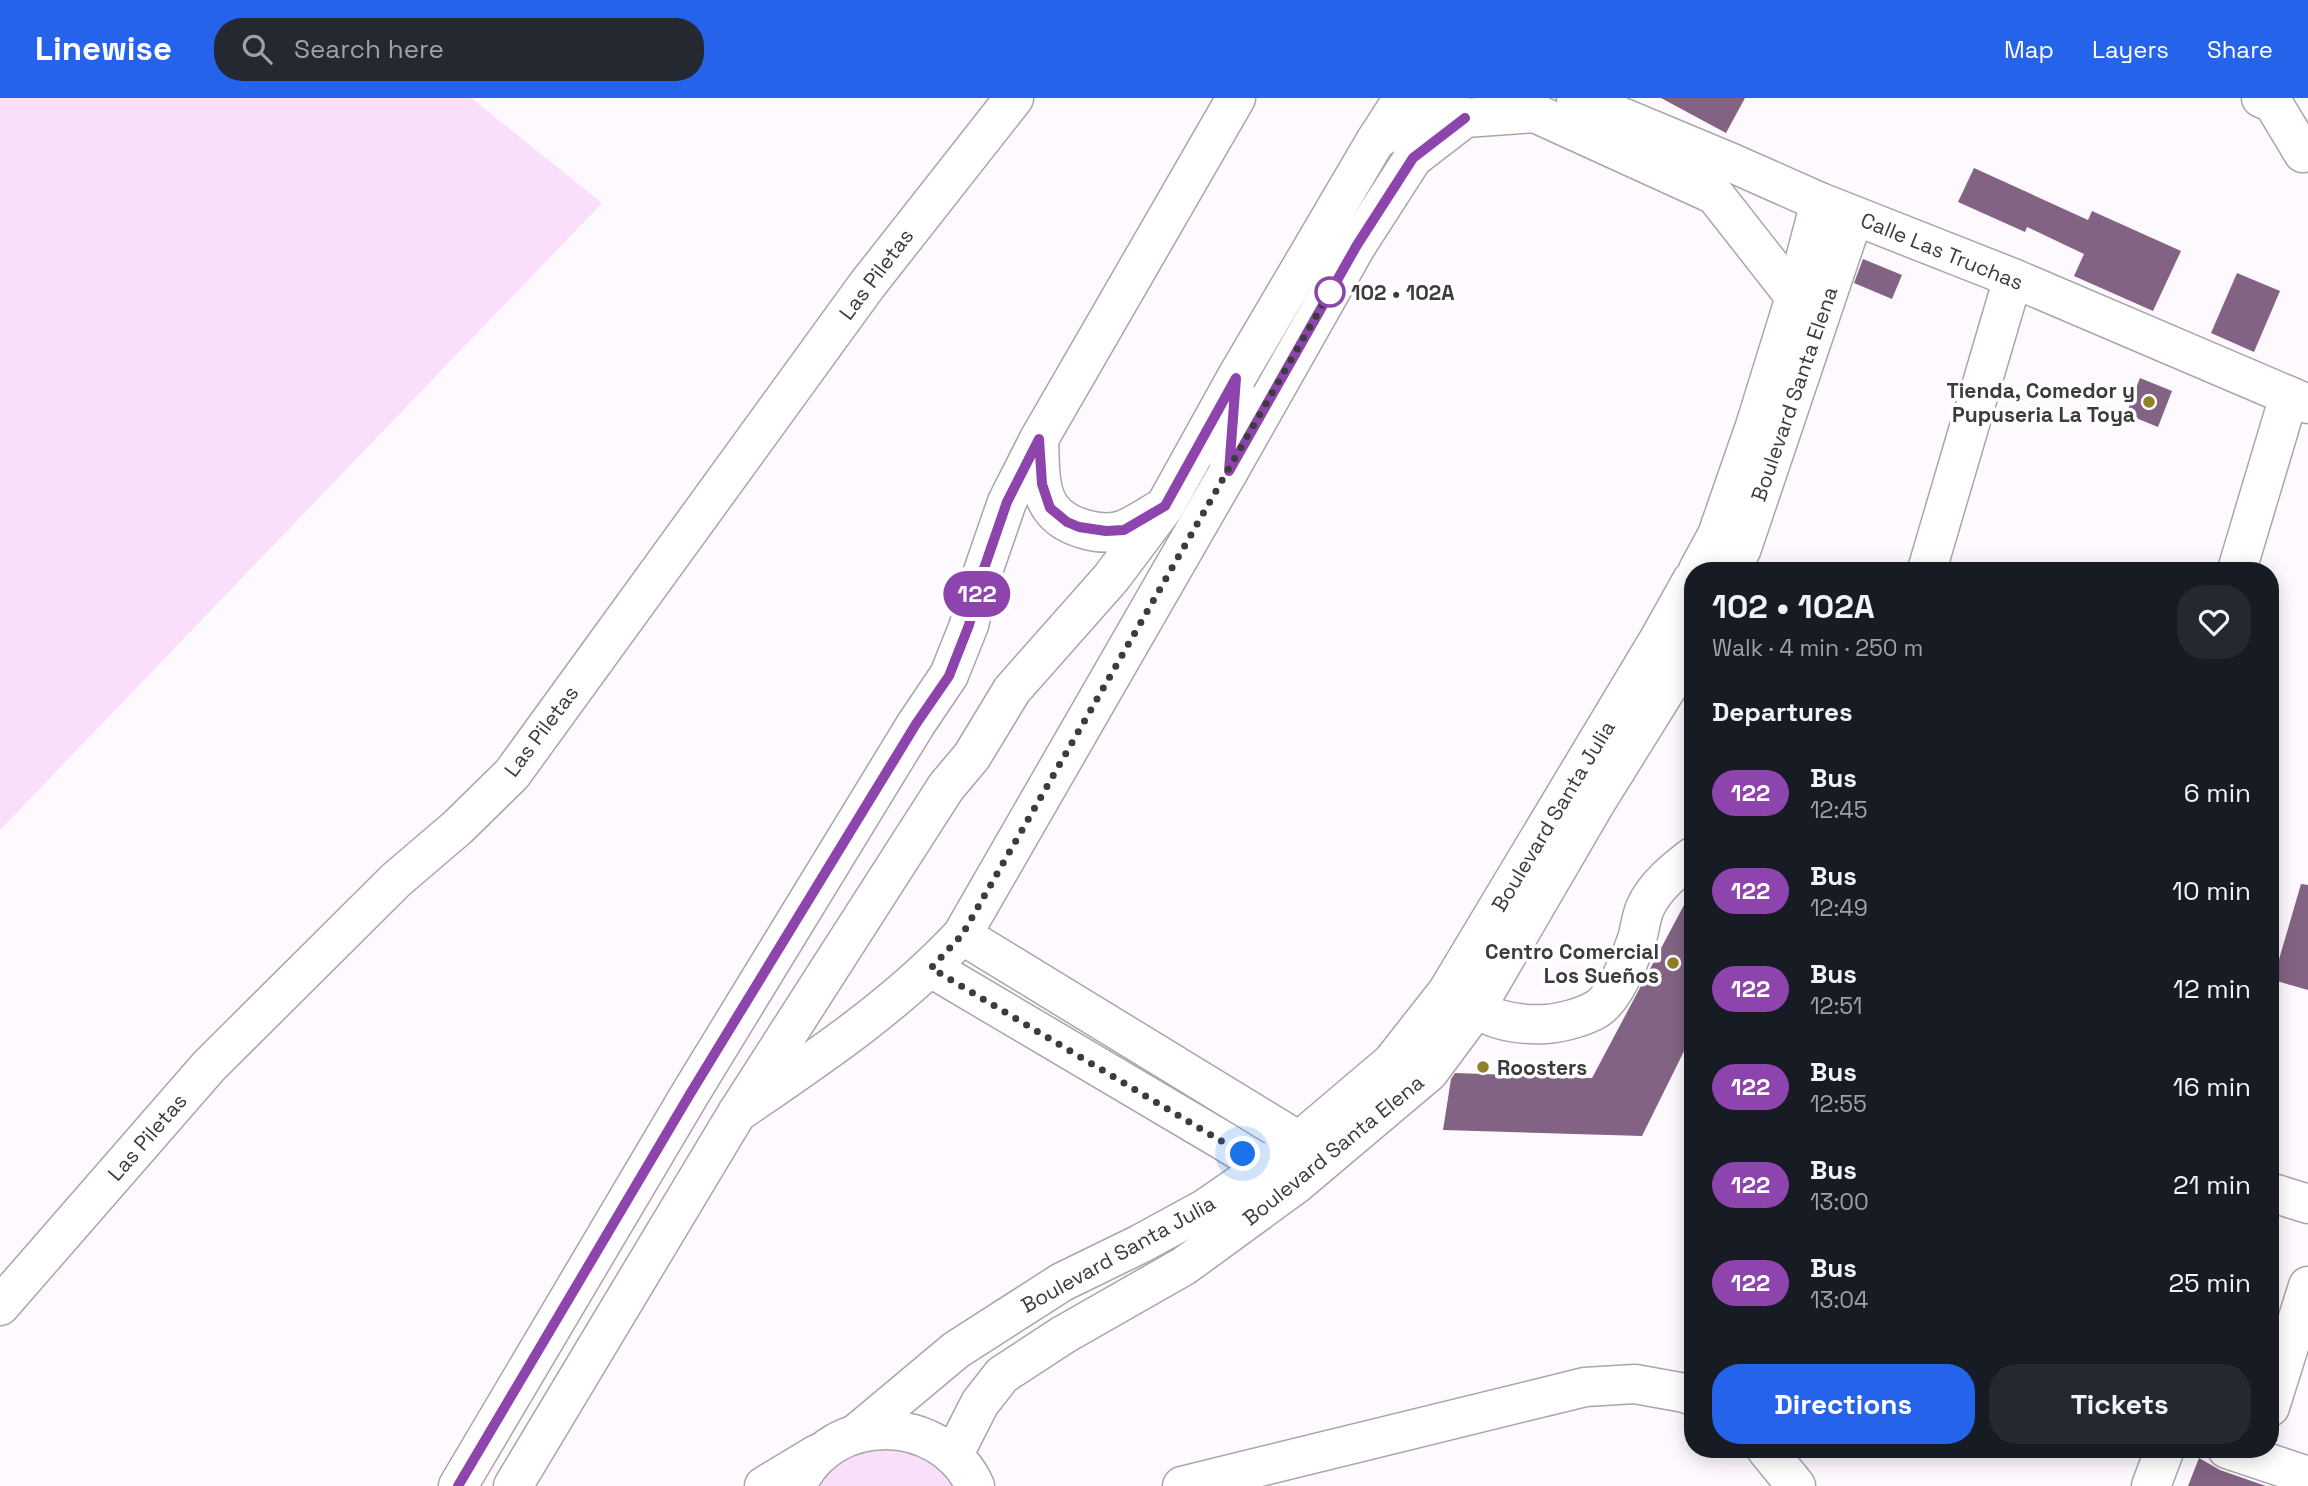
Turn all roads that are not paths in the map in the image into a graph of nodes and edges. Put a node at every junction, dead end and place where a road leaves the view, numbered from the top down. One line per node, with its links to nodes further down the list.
1 (1014, 98): 35 (main road, Las Piletas)
2 (1236, 98): 16 (main road)
3 (1403, 98): 8 (main road)
4 (2261, 98): 9 (main road)
5 (1580, 99): 7 (main road, Calle Las Truchas)
6 (1457, 108): 8 (main road, Calle Las Truchas); 10 (main road, Calle Las Truchas); 17 (main road)
7 (1631, 108): 10 (main road, Calle Las Truchas)
8 (1376, 140): 14 (main road)
9 (2303, 152)
10 (1724, 179): 11 (main road, Calle Las Truchas); 13 (main road, Calle Las Truchas)
11 (1837, 209): 12 (main road, Calle Las Truchas); 13 (main road); 20 (main road, Boulevard Santa Elena)
12 (2013, 278): 15 (main road, Calle Las Truchas); 21 (main road)
13 (1795, 297): 19 (main road)
14 (1236, 378): 17 (main road); 18 (main road)
15 (2298, 400): 22 (main road)
16 (1039, 439): 18 (main road); 44 (main road)
17 (1229, 471): 26 (main road)
18 (1165, 506): 29 (main road)
19 (1702, 562)
20 (1735, 562)
21 (1929, 562)
22 (2239, 562)
23 (1684, 595): 28 (main road, Boulevard Santa Julia)
24 (1684, 661): 28 (main road, Boulevard Santa Elena)
25 (1684, 863): 28 (main road)
26 (962, 935): 27 (main road); 30 (main road)
27 (931, 968): 29 (main road); 31 (main road)
28 (1461, 1001): 30 (main road, Boulevard Santa Elena)
29 (737, 1113): 45 (main road)
30 (1313, 1150): 31 (main road, Boulevard Santa Julia)
31 (1280, 1176): 38 (main road, Boulevard Santa Julia); 43 (main road, Boulevard Santa Elena)
32 (2279, 1195): 33 (main road)
33 (2308, 1204)
34 (2308, 1286): 36 (main road)
35 (0, 1306)
36 (2279, 1378)
37 (1684, 1392): 48 (main road)
38 (843, 1440): 43 (main road); 46 (main road); 47 (main road)
39 (1773, 1458): 49 (main road)
40 (2162, 1458): 50 (main road)
41 (2262, 1458): 42 (main road)
42 (2308, 1476)
43 (970, 1478)
44 (458, 1486)
45 (513, 1486)
46 (764, 1486)
47 (797, 1486)
48 (1182, 1486)
49 (1796, 1486)
50 (2151, 1486)

